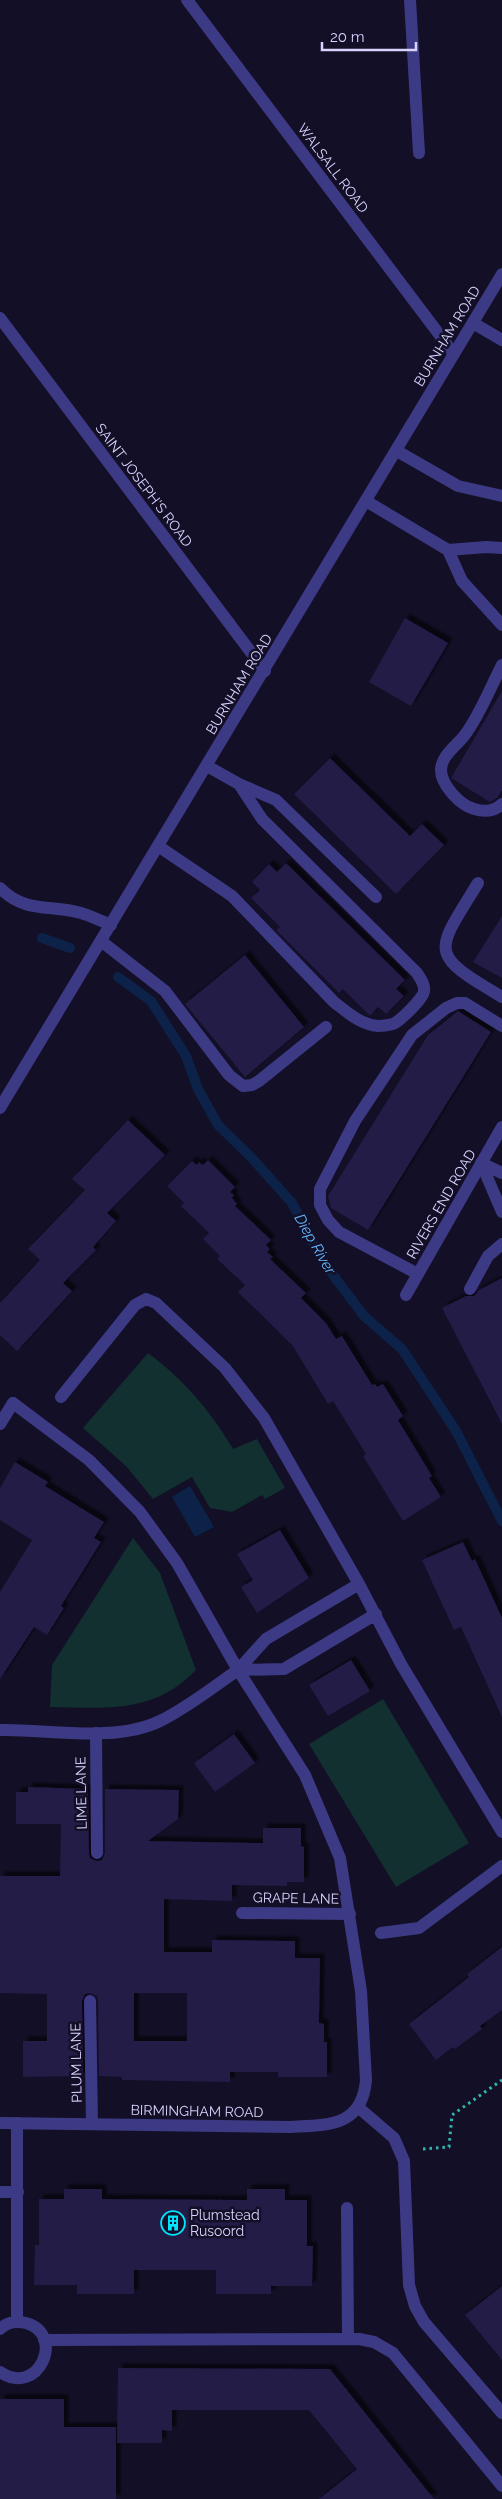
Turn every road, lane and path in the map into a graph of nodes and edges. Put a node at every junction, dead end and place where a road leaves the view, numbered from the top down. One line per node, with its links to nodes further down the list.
1 (187, 0): 8 (street, WALSALL ROAD)
2 (410, 0): 3 (street)
3 (419, 153)
4 (502, 274): 6 (street, BURNHAM ROAD)
5 (0, 318): 16 (street, SAINT JOSEPH'S ROAD)
6 (473, 323): 7 (street); 8 (street, BURNHAM ROAD)
7 (502, 340)
8 (454, 354): 9 (street, BURNHAM ROAD)
9 (396, 451): 10 (street); 11 (street, BURNHAM ROAD)
10 (502, 496)
11 (366, 501): 13 (street); 16 (street, BURNHAM ROAD)
12 (502, 548): 13 (street)
13 (448, 550): 14 (street)
14 (502, 626)
15 (502, 665): 19 (street)
16 (265, 671): 17 (street, BURNHAM ROAD)
17 (207, 766): 18 (street); 20 (street, BURNHAM ROAD)
18 (239, 784): 20 (street); 23 (street)
19 (502, 804)
20 (158, 846): 24 (street, BURNHAM ROAD)
21 (478, 883): 26 (street)
22 (0, 888): 24 (street)
23 (376, 897)
24 (111, 925): 25 (street, BURNHAM ROAD)
25 (101, 940): 28 (street); 29 (street, BURNHAM ROAD)
26 (502, 998)
27 (502, 1026): 35 (street)
28 (326, 1027)
29 (0, 1108)
30 (502, 1127): 31 (street, RIVERS END ROAD)
31 (481, 1163): 32 (street); 33 (street); 35 (street, RIVERS END ROAD)
32 (502, 1173)
33 (502, 1212)
34 (502, 1244): 36 (street)
35 (418, 1274): 37 (street, RIVERS END ROAD)
36 (470, 1289)
37 (406, 1296)
38 (61, 1396): 40 (street)
39 (0, 1424): 42 (street)
40 (359, 1584): 41 (street); 42 (street)
41 (376, 1614): 42 (street); 45 (street)
42 (238, 1670): 44 (street); 49 (street)
43 (0, 1730): 44 (street)
44 (96, 1733): 46 (street, LIME LANE)
45 (502, 1832)
46 (98, 1852)
47 (502, 1866): 50 (street)
48 (242, 1913): 49 (street, GRAPE LANE)
49 (350, 1914): 53 (street)
50 (381, 1933)
51 (90, 2001): 56 (street, PLUM LANE)
52 (502, 2080): 57 (path)
53 (359, 2108): 56 (street, BIRMINGHAM ROAD); 57 (street)
54 (0, 2123): 55 (street, BIRMINGHAM ROAD)
55 (17, 2123): 56 (street, BIRMINGHAM ROAD); 59 (street)
56 (92, 2124)
57 (400, 2150): 66 (street)
58 (0, 2192): 59 (street)
59 (18, 2192): 61 (street)
60 (347, 2208): 64 (street)
61 (17, 2322): 62 (street); 63 (street)
62 (0, 2329)
63 (44, 2340): 64 (street); 65 (street)
64 (348, 2340): 67 (street)
65 (0, 2372)
66 (502, 2413)
67 (502, 2486)

